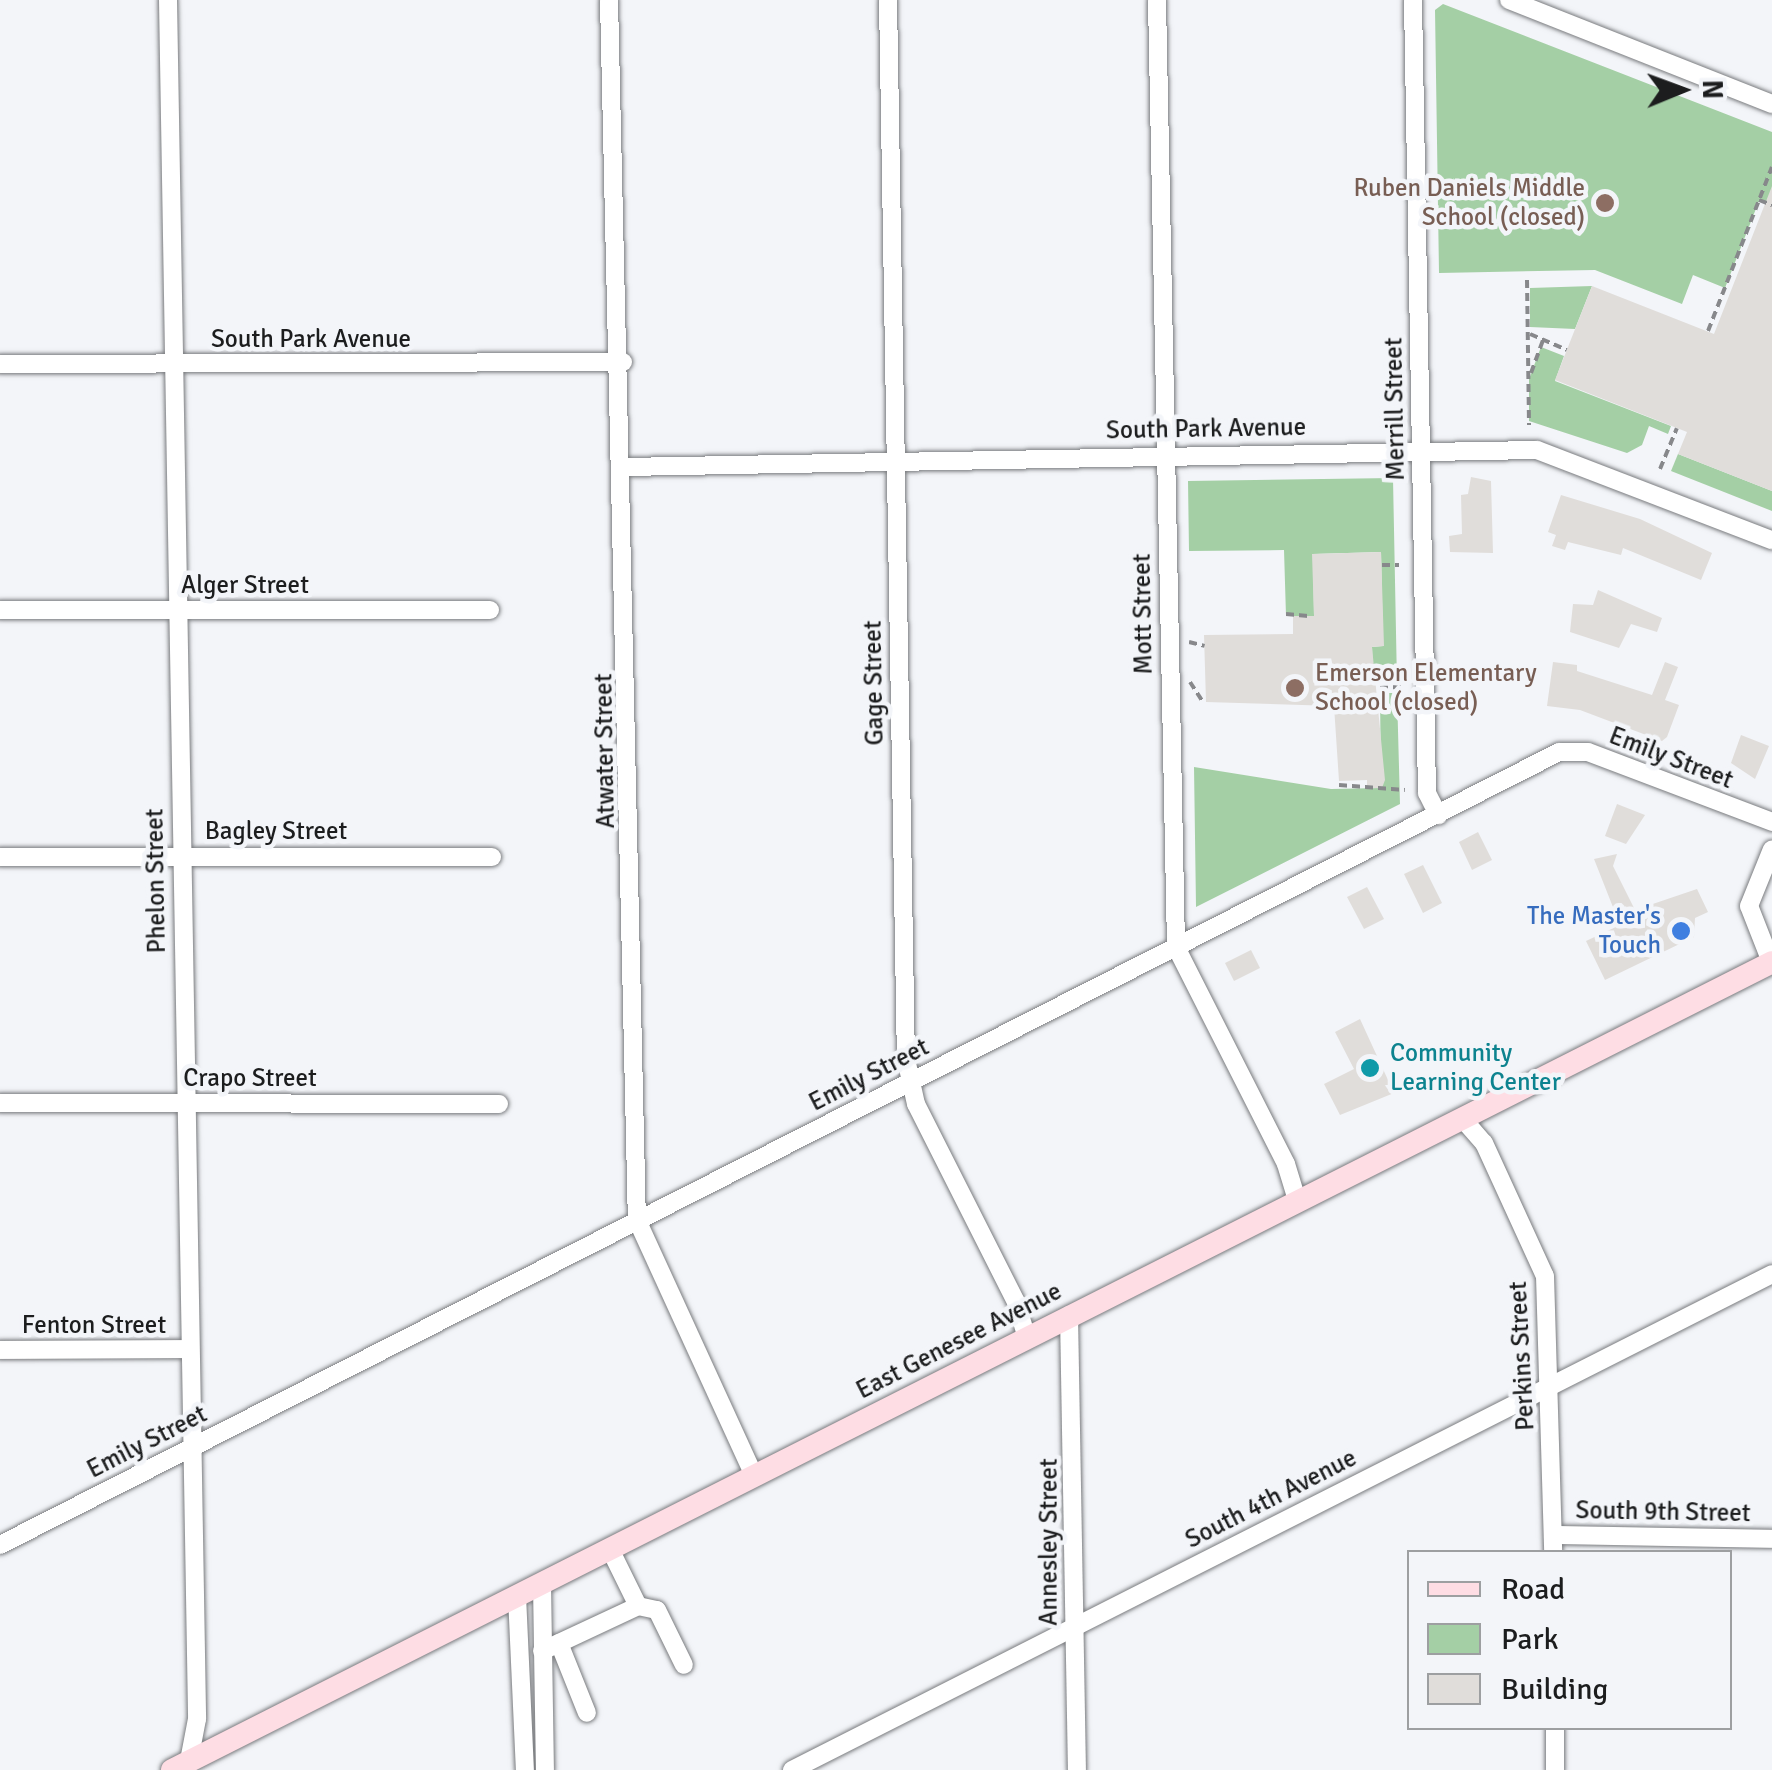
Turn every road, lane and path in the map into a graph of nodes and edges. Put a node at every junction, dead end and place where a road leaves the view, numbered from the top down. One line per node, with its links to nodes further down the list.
1 (168, 0): 18 (street, Phelon Street)
2 (610, 0): 16 (street, Atwater Street)
3 (888, 0): 24 (street, Gage Street)
4 (1157, 0): 23 (street, Mott Street)
5 (1413, 0): 22 (street, Merrill Street)
6 (1519, 2): 7 (street)
7 (1772, 104)
8 (1772, 168): 9 (path)
9 (1759, 200): 10 (path); 12 (path)
10 (1772, 205)
11 (1526, 280): 13 (path)
12 (1708, 331)
13 (1528, 333): 14 (path); 19 (path)
14 (1544, 340): 15 (path); 19 (path)
15 (1567, 350)
16 (622, 362): 18 (street, South Park Avenue); 25 (street, Atwater Street)
17 (0, 364): 18 (street, South Park Avenue)
18 (174, 364): 31 (street, Phelon Street)
19 (1528, 379): 20 (path)
20 (1529, 424)
21 (1677, 428): 26 (path)
22 (1420, 448): 23 (street, South Park Avenue); 27 (street, South Park Avenue); 43 (street, Merrill Street)
23 (1166, 456): 24 (street, South Park Avenue); 49 (street, Mott Street)
24 (895, 460): 25 (street, South Park Avenue); 51 (street, Gage Street)
25 (625, 466): 57 (street, Atwater Street)
26 (1660, 469)
27 (1772, 540)
28 (1382, 565): 29 (path)
29 (1399, 565)
30 (0, 610): 31 (street, Alger Street)
31 (177, 610): 32 (street, Alger Street); 46 (street, Phelon Street)
32 (490, 610)
33 (1286, 614): 34 (path)
34 (1311, 616)
35 (1189, 642): 36 (path)
36 (1205, 646)
37 (1190, 682): 40 (path)
38 (1402, 687): 39 (path)
39 (1380, 688)
40 (1203, 702)
41 (1340, 785): 42 (path)
42 (1404, 790)
43 (1438, 815): 44 (street, Emily Street); 49 (street, Emily Street)
44 (1772, 822)
45 (1772, 849): 50 (street)
46 (180, 856): 47 (street, Bagley Street); 48 (street, Bagley Street); 53 (street, Phelon Street)
47 (0, 857)
48 (492, 858)
49 (1176, 947): 51 (street, Emily Street); 56 (street, Mott Street)
50 (1771, 962): 55 (main road, East Genesee Avenue)
51 (909, 1083): 57 (street, Emily Street); 62 (street, Gage Street)
52 (0, 1103): 53 (street, Crapo Street)
53 (184, 1103): 54 (street, Crapo Street); 63 (street, Phelon Street)
54 (500, 1104)
55 (1462, 1118): 56 (main road, East Genesee Avenue); 65 (street, Perkins Street)
56 (1297, 1200): 61 (main road, East Genesee Avenue)
57 (637, 1220): 66 (street, Emily Street); 67 (street, Atwater Street)
58 (1772, 1274): 59 (street, South 4th Avenue)
59 (1738, 1290): 60 (street); 65 (street, South 4th Avenue)
60 (1772, 1292)
61 (1069, 1315): 62 (main road, East Genesee Avenue); 75 (street, Annesley Street)
62 (1027, 1338): 67 (main road, East Genesee Avenue)
63 (188, 1349): 64 (street, Fenton Street); 66 (street, Phelon Street)
64 (0, 1350)
65 (1550, 1386): 69 (street, Perkins Street); 75 (street, South 4th Avenue)
66 (190, 1450): 70 (street, Emily Street); 80 (street, Phelon Street)
67 (754, 1475): 71 (main road, East Genesee Avenue)
68 (1772, 1539): 69 (street, South 9th Street)
69 (1553, 1544)
70 (0, 1545)
71 (610, 1549): 72 (main road, East Genesee Avenue); 74 (street)
72 (542, 1584): 73 (main road, East Genesee Avenue); 76 (street)
73 (517, 1596): 80 (main road, East Genesee Avenue); 81 (street)
74 (638, 1606): 76 (street); 77 (street)
75 (1074, 1626): 83 (street, South 4th Avenue); 84 (street, Annesley Street)
76 (551, 1647): 78 (street); 82 (street)
77 (684, 1665)
78 (587, 1713)
79 (1555, 1730): 85 (street)
80 (181, 1766)
81 (525, 1770)
82 (545, 1770)
83 (792, 1770)
84 (1077, 1770)
85 (1555, 1770)

